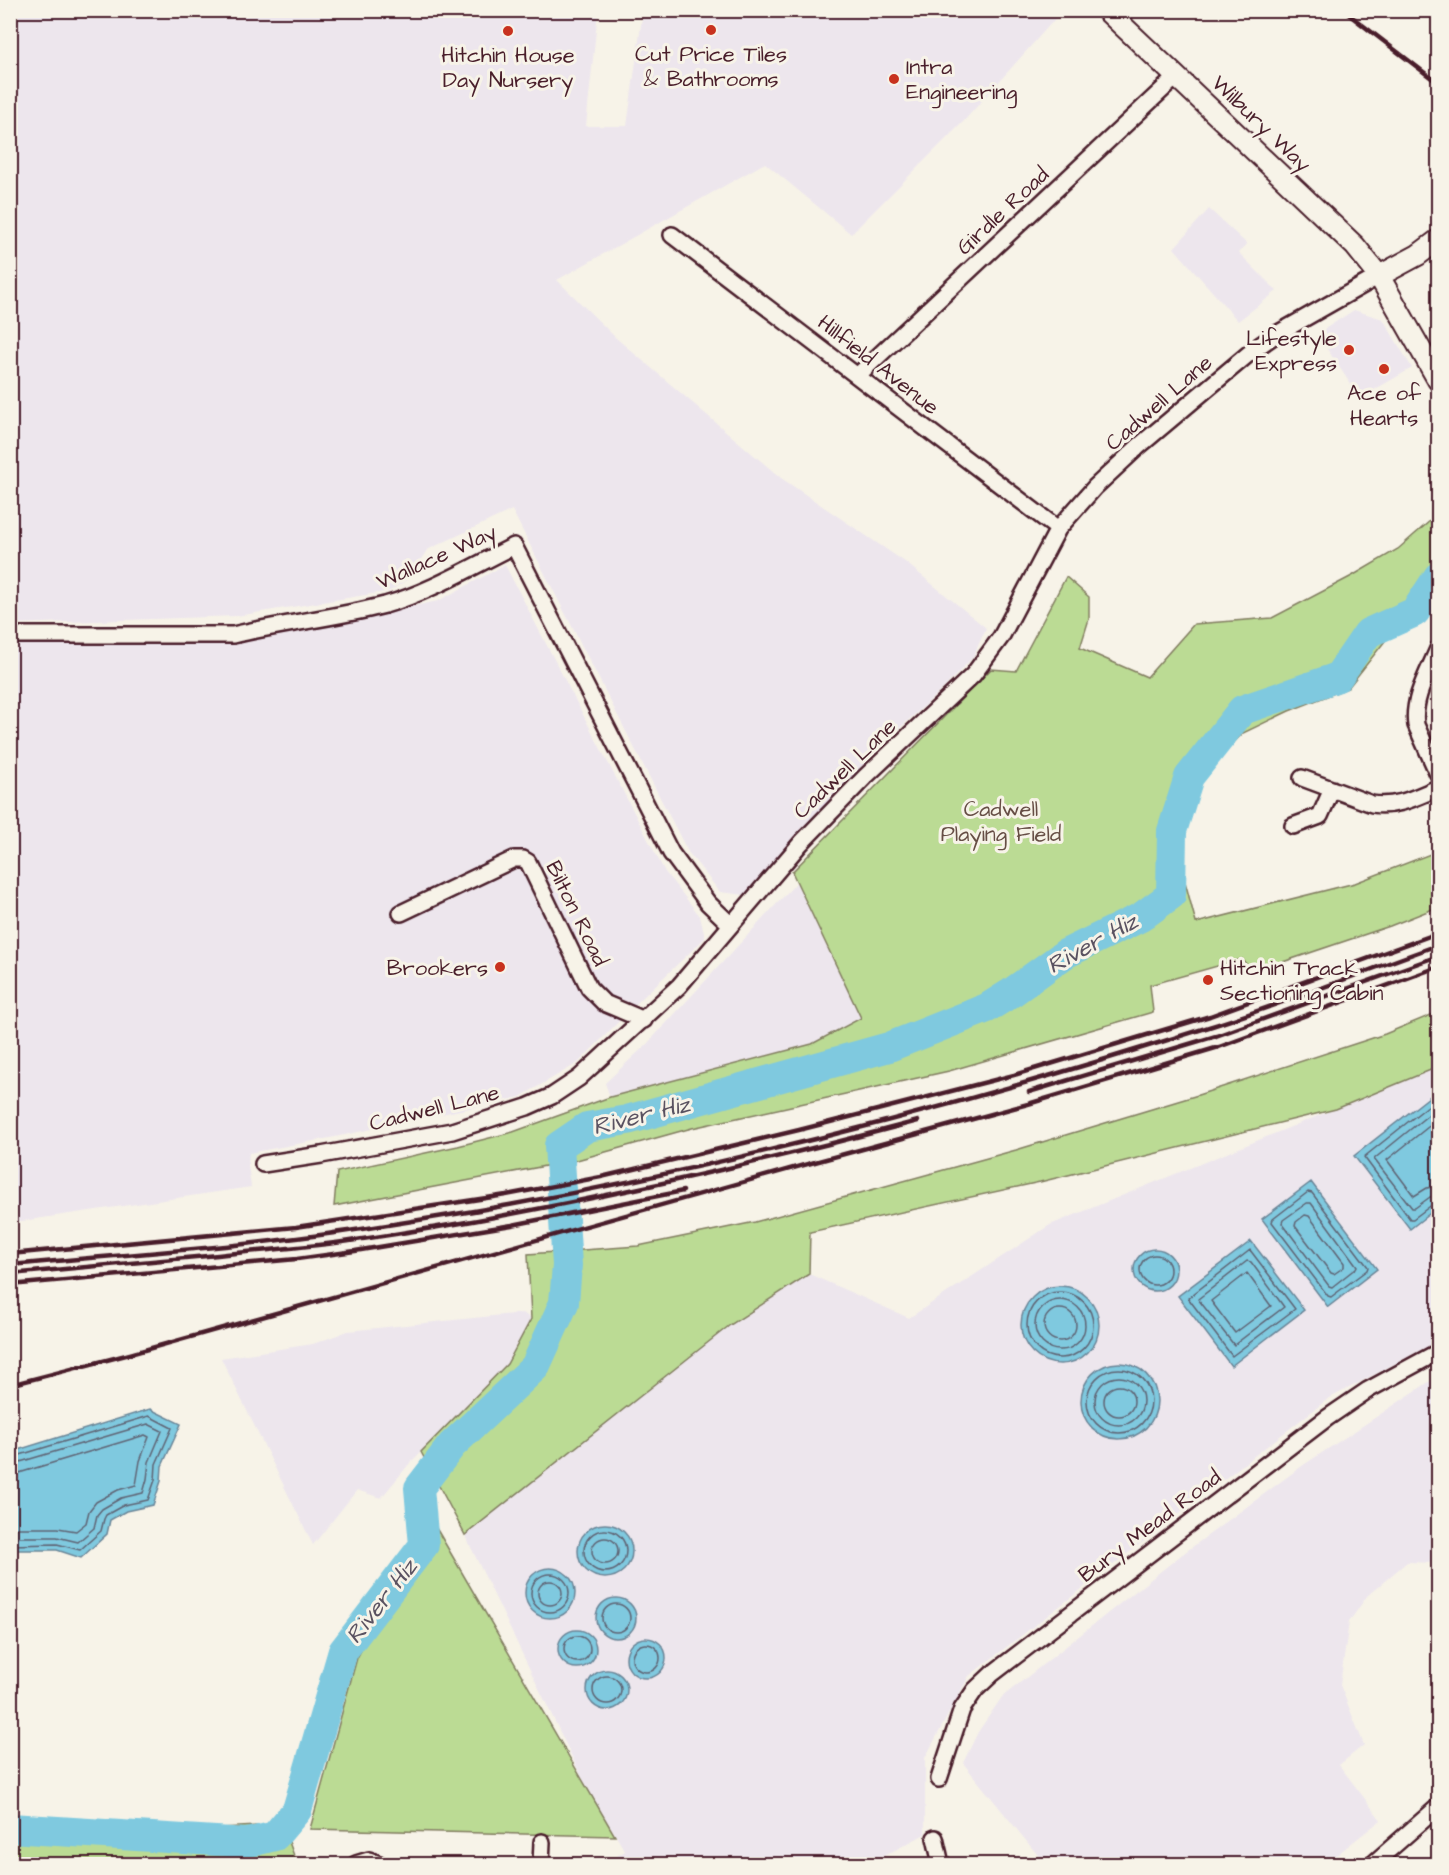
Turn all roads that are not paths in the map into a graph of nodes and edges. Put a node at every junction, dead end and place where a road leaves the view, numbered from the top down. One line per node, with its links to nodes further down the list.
1 (1106, 10): 2 (street, Wilbury Way)
2 (1177, 76): 5 (street, Wilbury Way); 6 (street, Girdle Road)
3 (672, 235): 6 (street, Hillfield Avenue)
4 (1438, 240): 5 (street)
5 (1379, 276): 7 (street, Wilbury Way); 8 (street, Cadwell Lane)
6 (856, 376): 8 (street, Hillfield Avenue)
7 (1438, 380)
8 (1058, 529): 17 (street, Cadwell Lane)
9 (10, 635): 17 (street, Wallace Way)
10 (1438, 649): 11 (street)
11 (1438, 774)
12 (1302, 778): 14 (street)
13 (1438, 788): 14 (street)
14 (1332, 789): 15 (street)
15 (1293, 826)
16 (401, 913): 18 (street, Bilton Road)
17 (731, 925): 18 (street, Cadwell Lane)
18 (644, 1020): 19 (street, Cadwell Lane)
19 (263, 1164)
20 (1438, 1352): 21 (street, Bury Mead Road)
21 (939, 1779)
22 (1438, 1807): 29 (street)
23 (935, 1838): 28 (street)
24 (542, 1842): 27 (street)
25 (356, 1864): 26 (street)
26 (379, 1864)
27 (541, 1864)
28 (941, 1864)
29 (1373, 1864)

